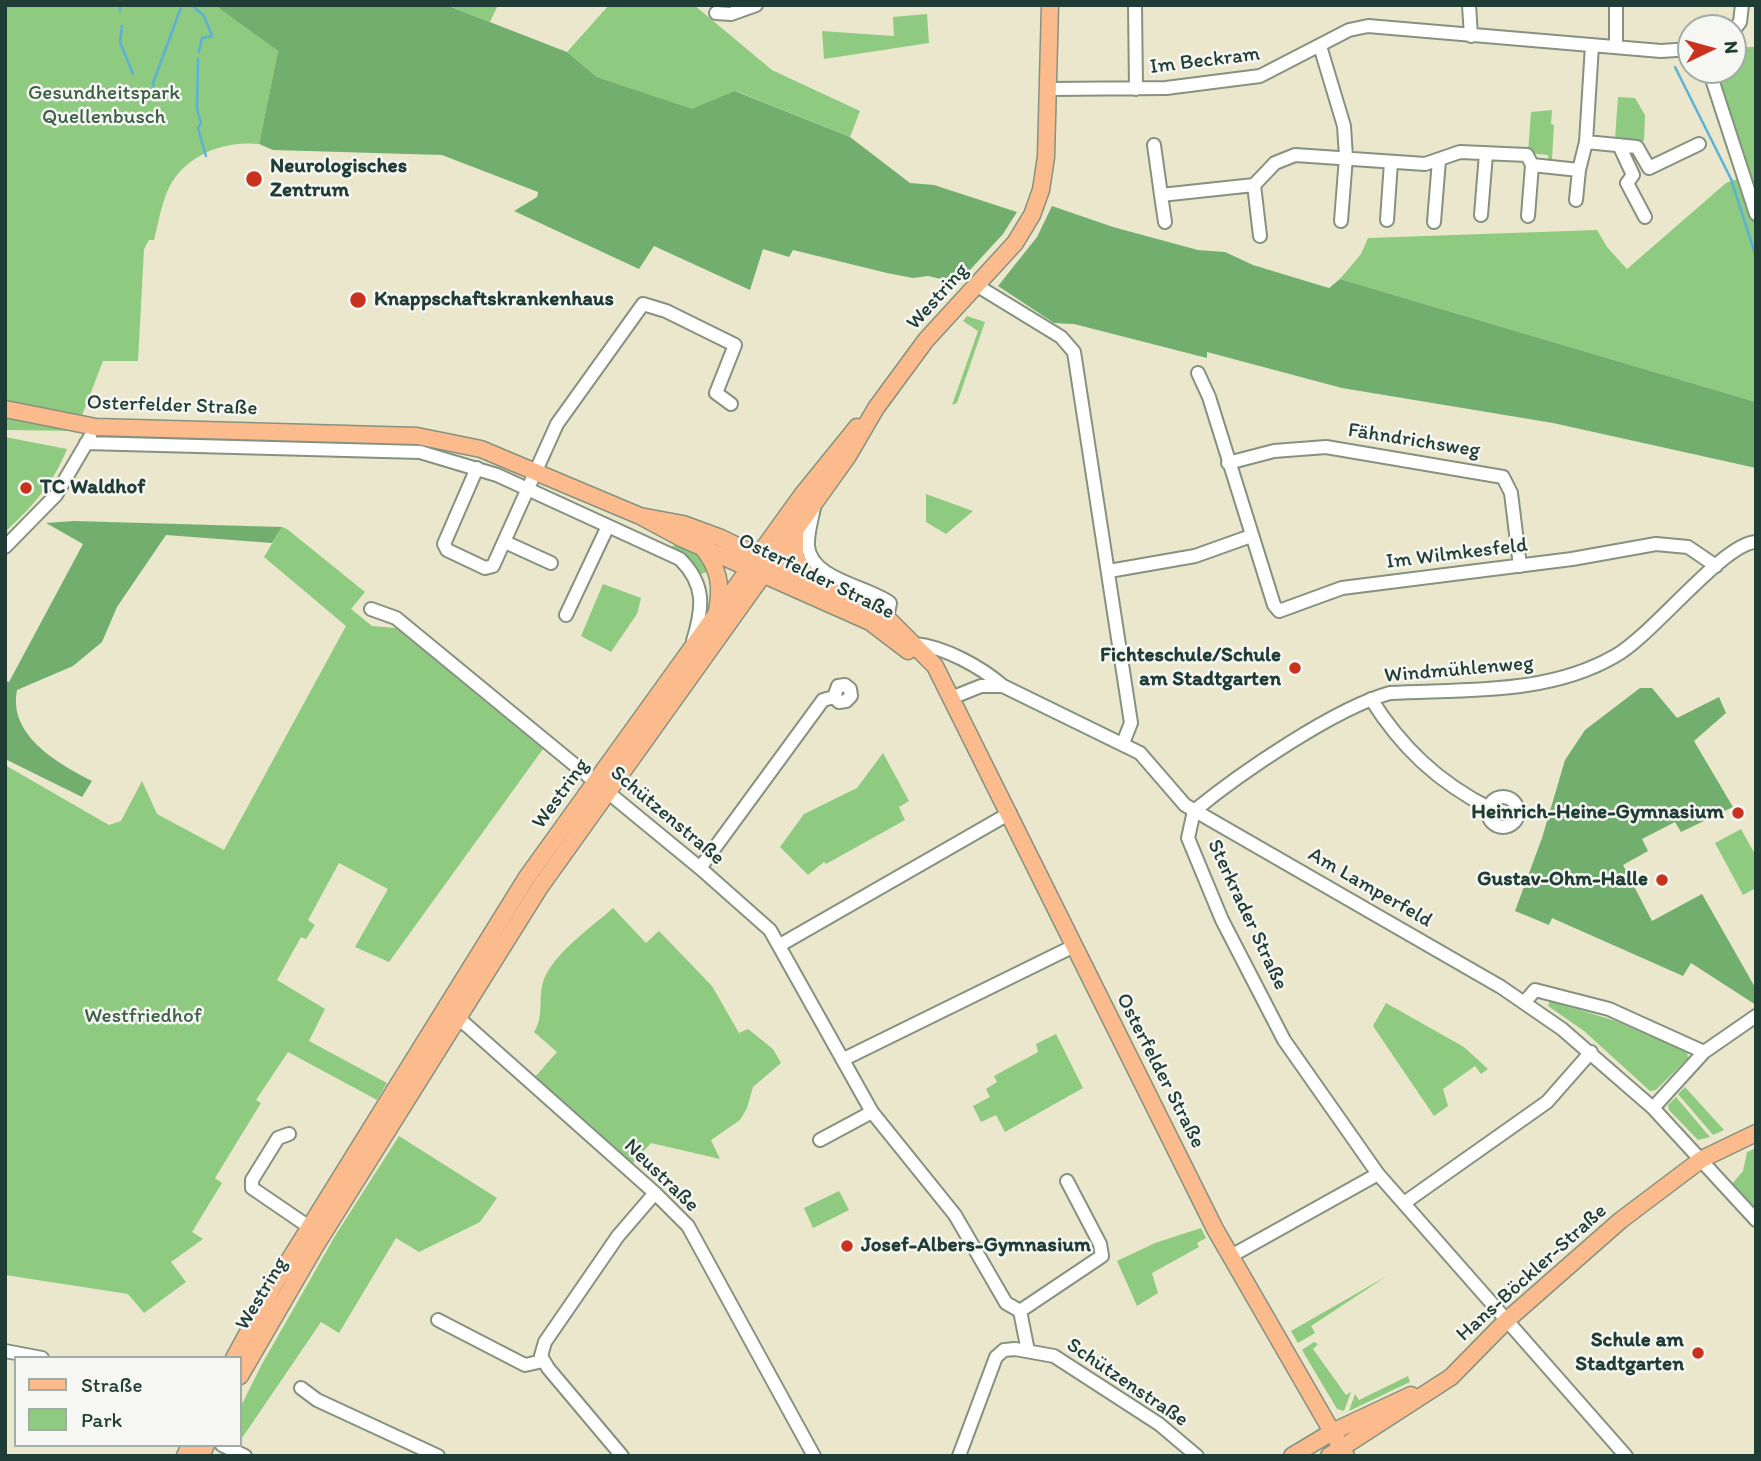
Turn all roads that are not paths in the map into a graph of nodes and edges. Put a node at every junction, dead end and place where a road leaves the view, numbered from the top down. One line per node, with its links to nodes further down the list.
1 (756, 5): 6 (street)
2 (1050, 5): 13 (main road)
3 (1135, 5): 14 (street)
4 (1469, 5): 7 (street)
5 (1616, 5): 10 (street)
6 (716, 13)
7 (1471, 36): 8 (street, Im Beckram); 9 (street, Im Beckram)
8 (1592, 45): 10 (street, Im Beckram); 15 (street)
9 (1320, 46): 14 (street, Im Beckram); 20 (street)
10 (1616, 47): 11 (street, Im Beckram)
11 (1677, 50)
12 (1714, 84): 30 (street)
13 (1048, 89): 14 (street, Im Beckram); 39 (main road, Westring)
14 (1136, 89)
15 (1586, 142): 18 (street); 25 (street)
16 (1699, 144): 24 (street)
17 (1154, 145): 28 (street)
18 (1619, 145): 24 (street); 26 (street)
19 (1486, 154): 21 (street); 23 (street); 31 (street)
20 (1346, 158): 22 (street); 27 (street); 35 (street)
21 (1439, 160): 22 (street); 37 (street)
22 (1391, 162): 34 (street)
23 (1532, 165): 25 (street); 32 (street)
24 (1649, 168): 26 (street)
25 (1579, 170): 29 (street)
26 (1633, 175): 33 (street)
27 (1254, 184): 28 (street); 38 (street)
28 (1161, 195): 36 (street)
29 (1576, 200)
30 (1756, 214)
31 (1482, 215)
32 (1528, 216)
33 (1644, 217)
34 (1387, 220)
35 (1341, 221)
36 (1165, 222)
37 (1434, 222)
38 (1260, 236)
39 (980, 282): 42 (main road, Westring); 69 (street)
40 (1198, 373): 50 (street, Im Wilmkesfeld)
41 (731, 404): 52 (street)
42 (876, 408): 54 (main road, Westring); 66 (main road, Westring)
43 (5, 409): 44 (main road, Osterfelder Straße)
44 (96, 427): 45 (main road, Osterfelder Straße); 47 (street)
45 (296, 431): 46 (main road, Osterfelder Straße); 48 (street)
46 (417, 436): 49 (street); 52 (main road, Osterfelder Straße)
47 (86, 443): 48 (street, Osterfelder Straße); 63 (street)
48 (296, 448): 49 (street, Osterfelder Straße)
49 (416, 452): 51 (street, Osterfelder Straße)
50 (1228, 463): 58 (street, Im Wilmkesfeld); 67 (street, Fähndrichsweg)
51 (477, 468): 53 (street, Osterfelder Straße); 60 (street)
52 (536, 473): 53 (street); 55 (main road, Osterfelder Straße)
53 (529, 489): 56 (street, Osterfelder Straße); 60 (street)
54 (816, 502): 57 (main road, Westring); 74 (street, Osterfelder Straße)
55 (640, 516): 59 (main road, Osterfelder Straße); 66 (main road, Osterfelder Straße)
56 (608, 526): 64 (street, Osterfelder Straße); 73 (street)
57 (795, 531): 66 (main road, Westring); 70 (main road)
58 (1251, 536): 67 (street, Im Wilmkesfeld); 69 (street)
59 (681, 538): 62 (main road, Osterfelder Straße); 64 (street)
60 (505, 542): 65 (street)
61 (1756, 542): 68 (street, Windmühlenweg)
62 (701, 545): 66 (main road, Osterfelder Straße); 72 (main road)
63 (5, 547)
64 (660, 548): 76 (street, Osterfelder Straße)
65 (551, 563)
66 (760, 566): 70 (main road, Osterfelder Straße); 72 (main road, Westring); 79 (main road, Osterfelder Straße); 82 (main road, Westring)
67 (1520, 566): 68 (street, Im Wilmkesfeld)
68 (1716, 566): 80 (street, Windmühlenweg)
69 (1109, 571): 81 (street)
70 (812, 583): 74 (main road, Osterfelder Straße)
71 (371, 609): 82 (street, Schützenstraße)
72 (717, 614): 76 (main road, Westring)
73 (566, 615)
74 (887, 618): 75 (main road, Osterfelder Straße)
75 (915, 644): 77 (street); 79 (main road, Osterfelder Straße)
76 (691, 648): 82 (main road, Westring)
77 (1003, 686): 79 (street); 81 (street)
78 (834, 697): 86 (street)
79 (951, 698): 85 (main road, Osterfelder Straße)
80 (1371, 699): 83 (street); 84 (street, Windmühlenweg)
81 (1123, 743): 84 (street)
82 (601, 786): 86 (street, Schützenstraße); 90 (main road, Westring); 91 (main road, Westring)
83 (1489, 808)
84 (1194, 811): 89 (street, Am Lamperfeld); 102 (street, Sterkrader Straße)
85 (1010, 813): 87 (street); 88 (main road, Osterfelder Straße)
86 (700, 868): 87 (street, Schützenstraße)
87 (780, 945): 95 (street, Schützenstraße)
88 (1074, 946): 95 (street); 108 (main road, Osterfelder Straße)
89 (1524, 1003): 93 (street, Am Lamperfeld); 94 (street)
90 (447, 1006): 91 (street, Neustraße); 107 (main road, Westring)
91 (458, 1020): 104 (street, Neustraße); 107 (main road, Westring)
92 (1753, 1024): 94 (street)
93 (1591, 1052): 96 (street, Am Lamperfeld); 105 (street)
94 (1704, 1052): 96 (street)
95 (844, 1059): 97 (street, Schützenstraße)
96 (1653, 1108): 101 (street, Am Lamperfeld)
97 (872, 1112): 100 (street); 109 (street, Schützenstraße)
98 (1756, 1133): 101 (main road, Hans-Böckler-Straße)
99 (289, 1134): 107 (street)
100 (820, 1139)
101 (1702, 1159): 106 (street, Am Lamperfeld); 111 (main road, Hans-Böckler-Straße)
102 (1378, 1174): 105 (street, Sterkrader Straße); 108 (street)
103 (1068, 1181): 109 (street)
104 (656, 1194): 116 (street); 126 (street, Neustraße)
105 (1404, 1203): 111 (street, Sterkrader Straße)
106 (1756, 1220)
107 (316, 1231): 115 (main road, Westring); 117 (main road, Westring)
108 (1231, 1256): 120 (main road, Osterfelder Straße)
109 (1020, 1311): 113 (street)
110 (438, 1320): 116 (street)
111 (1506, 1321): 118 (main road, Hans-Böckler-Straße); 130 (street, Sterkrader Straße)
112 (5, 1351): 114 (street)
113 (1028, 1351): 127 (street); 128 (street, Schützenstraße)
114 (31, 1356)
115 (235, 1356)
116 (543, 1361): 125 (street)
117 (242, 1372)
118 (1445, 1380): 120 (main road, Hans-Böckler-Straße); 122 (main road, Hans-Böckler-Straße)
119 (301, 1388): 124 (street)
120 (1332, 1432): 122 (main road, Osterfelder Straße); 129 (main road, Hans-Böckler-Straße)
121 (226, 1447): 123 (street)
122 (1339, 1453)
123 (245, 1456)
124 (438, 1456)
125 (622, 1456)
126 (814, 1456)
127 (959, 1456)
128 (1197, 1456)
129 (1292, 1456)
130 (1626, 1456)

